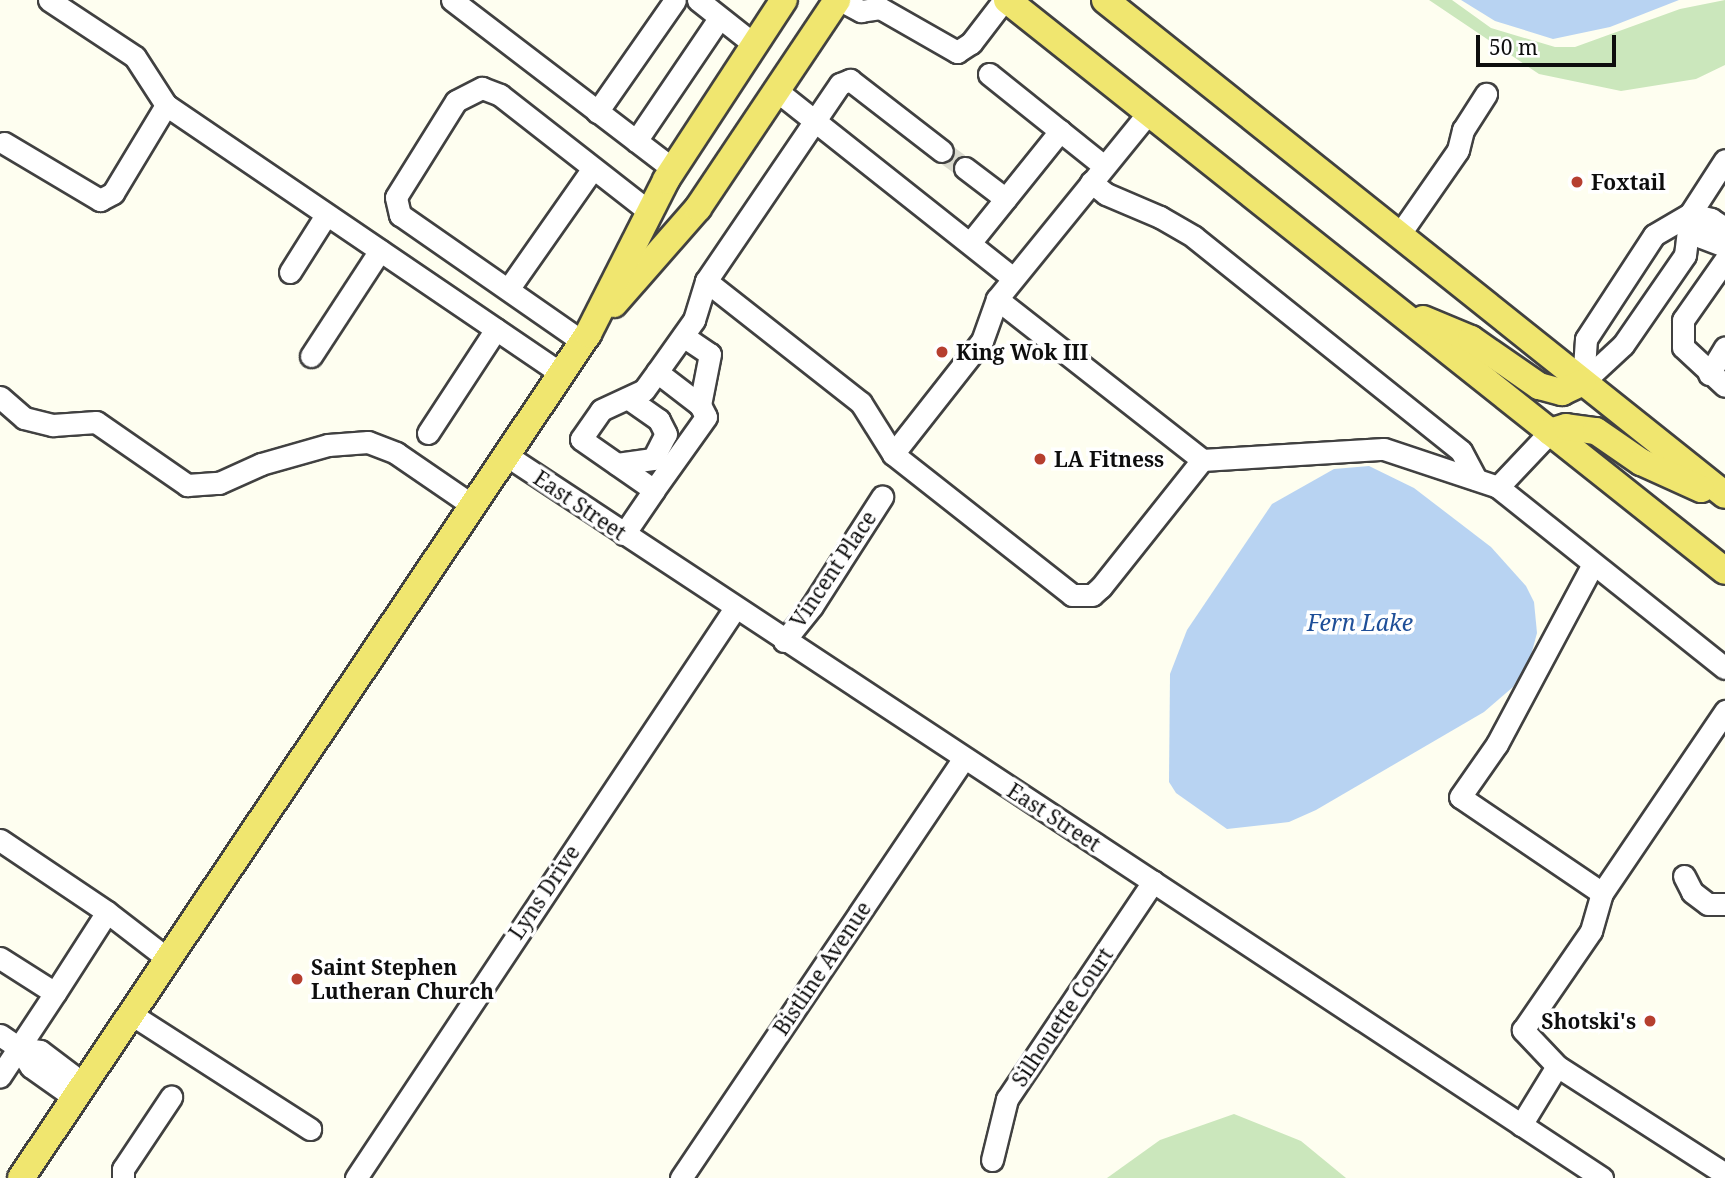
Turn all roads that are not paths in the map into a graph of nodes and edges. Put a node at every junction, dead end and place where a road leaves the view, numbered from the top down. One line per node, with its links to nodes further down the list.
1 (48, 0): 14 (street)
2 (452, 0): 15 (street)
3 (675, 0): 15 (street)
4 (698, 0): 9 (street)
5 (784, 0): 10 (main road)
6 (838, 0): 7 (street); 12 (main road)
7 (1006, 0): 16 (main road)
8 (1105, 0): 33 (main road)
9 (718, 20): 10 (street); 19 (street)
10 (755, 45): 25 (main road)
11 (989, 74): 18 (street)
12 (778, 90): 17 (street); 46 (main road)
13 (1486, 94): 33 (street)
14 (166, 105): 20 (street); 31 (street)
15 (597, 112): 19 (street)
16 (1149, 113): 26 (street); 43 (main road)
17 (815, 120): 21 (street); 34 (street); 40 (street)
18 (1060, 131): 26 (street); 28 (street)
19 (636, 141): 25 (street)
20 (4, 143)
21 (942, 151)
22 (1725, 160): 27 (street)
23 (593, 168): 29 (street); 41 (street); 41 (street)
24 (965, 168): 28 (street)
25 (673, 169): 29 (main road)
26 (1098, 174): 39 (street); 62 (street)
27 (1719, 183): 30 (street)
28 (1006, 199): 34 (street)
29 (650, 212): 46 (main road)
30 (1690, 214): 32 (street); 35 (street); 52 (street); 52 (street)
31 (326, 215): 36 (street); 38 (street)
32 (1725, 228)
33 (1399, 235): 52 (main road)
34 (970, 243): 39 (street)
35 (1725, 246)
36 (380, 250): 44 (street); 48 (street)
37 (1725, 260): 51 (street)
38 (290, 272)
39 (1013, 278): 42 (street)
40 (706, 281): 45 (street); 58 (street)
41 (509, 288): 46 (street)
42 (997, 299): 58 (street); 60 (street)
43 (1395, 308): 52 (main road); 56 (main road)
44 (496, 329): 50 (street); 57 (street)
45 (683, 336): 49 (street); 55 (street)
46 (585, 338): 50 (main road)
47 (1725, 347): 51 (street)
48 (311, 356)
49 (657, 372): 54 (street); 55 (street)
50 (561, 373): 59 (main road)
51 (1717, 380)
52 (1583, 382): 66 (main road)
53 (0, 397): 67 (street)
54 (628, 398): 61 (street); 61 (street)
55 (700, 405): 64 (street)
56 (1550, 432): 63 (street); 66 (main road); 70 (main road)
57 (428, 433)
58 (893, 454): 60 (street)
59 (506, 455): 67 (main road); 68 (street, East Street)
60 (1202, 460): 62 (street)
61 (617, 464): 64 (street)
62 (1476, 479): 63 (street)
63 (1498, 487): 69 (street)
64 (654, 490): 68 (street)
65 (882, 497): 72 (street, Vincent Place)
66 (1725, 497)
67 (472, 505): 83 (main road)
68 (624, 534): 71 (street, East Street)
69 (1593, 564): 73 (street); 79 (street)
70 (1725, 571)
71 (735, 608): 72 (street, East Street); 98 (street, Lyns Drive)
72 (784, 640): 75 (street, East Street)
73 (1725, 668)
74 (1725, 711): 79 (street)
75 (964, 758): 78 (street, East Street); 99 (street, Bistline Avenue)
76 (0, 840): 81 (street)
77 (1684, 876): 80 (street)
78 (1153, 882): 92 (street, East Street); 94 (street, Silhouette Court)
79 (1602, 893): 88 (street)
80 (1725, 904)
81 (107, 912): 83 (street); 84 (street)
82 (0, 958): 84 (street)
83 (168, 959): 85 (main road)
84 (55, 993): 87 (street)
85 (131, 1014): 90 (main road); 93 (street)
86 (0, 1035): 87 (street)
87 (19, 1048): 89 (street); 90 (street)
88 (1557, 1066): 92 (street); 95 (street)
89 (0, 1076)
90 (80, 1091): 96 (main road)
91 (172, 1097): 97 (street)
92 (1521, 1125): 100 (street, East Street)
93 (310, 1129)
94 (992, 1160)
95 (1725, 1174)
96 (28, 1175)
97 (123, 1178)
98 (356, 1178)
99 (681, 1178)
100 (1602, 1178)

